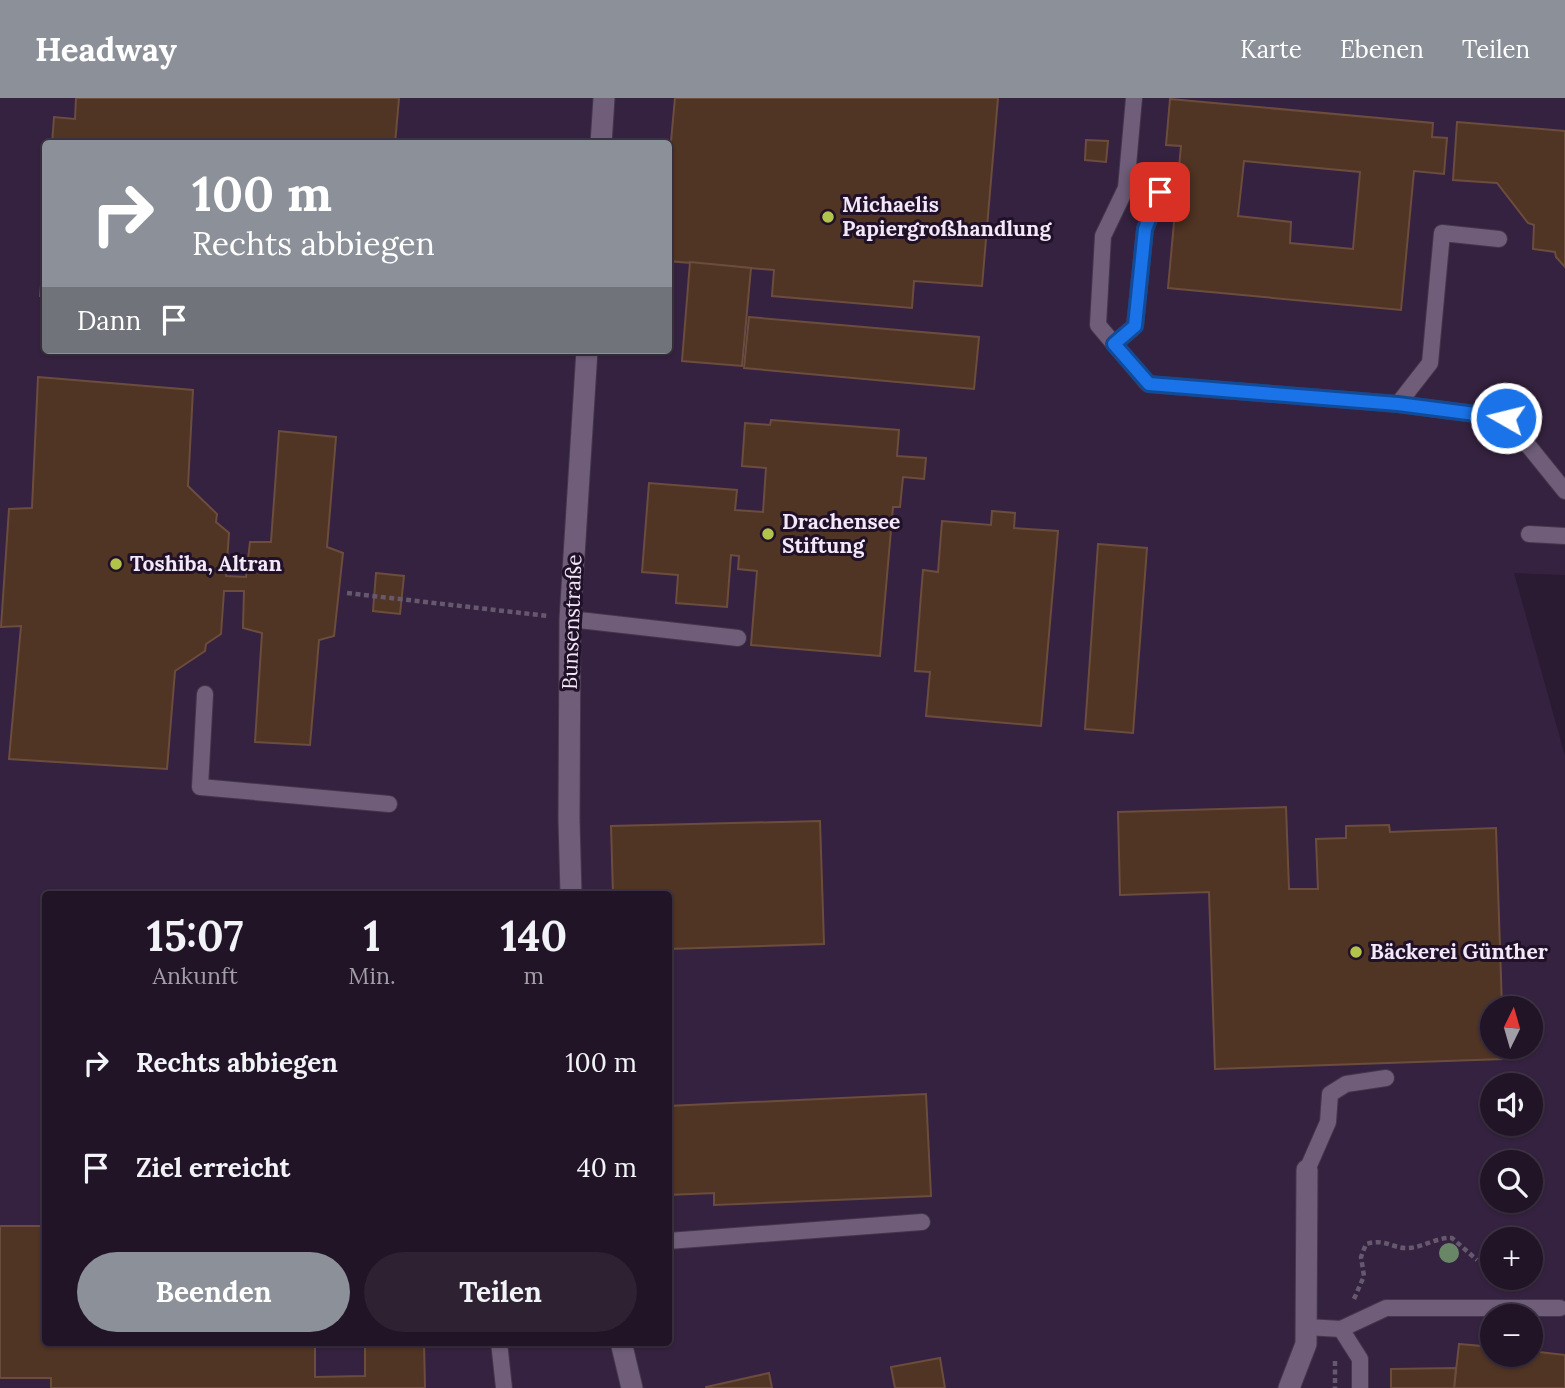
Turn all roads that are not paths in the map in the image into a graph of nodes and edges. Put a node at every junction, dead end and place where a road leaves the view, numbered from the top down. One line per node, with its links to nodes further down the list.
1 (604, 98): 3 (street)
2 (1134, 98): 6 (lane)
3 (601, 140)
4 (1168, 173): 6 (lane)
5 (1499, 239): 8 (lane)
6 (1114, 344): 8 (lane)
7 (586, 354): 12 (street, Bunsenstraße)
8 (1398, 404): 9 (lane)
9 (1565, 491)
10 (1529, 534): 11 (lane)
11 (1565, 537)
12 (570, 619): 13 (lane); 16 (street, Bunsenstraße)
13 (738, 638)
14 (205, 694): 15 (lane)
15 (389, 804)
16 (571, 891)
17 (1386, 1078): 18 (lane)
18 (1307, 1170): 22 (street)
19 (922, 1222): 20 (lane)
20 (672, 1241)
21 (1560, 1308): 23 (lane)
22 (1306, 1327): 23 (lane); 28 (street)
23 (1341, 1328): 29 (lane)
24 (499, 1346): 26 (lane)
25 (622, 1346): 27 (street)
26 (504, 1388)
27 (632, 1388)
28 (1289, 1388)
29 (1360, 1388)

